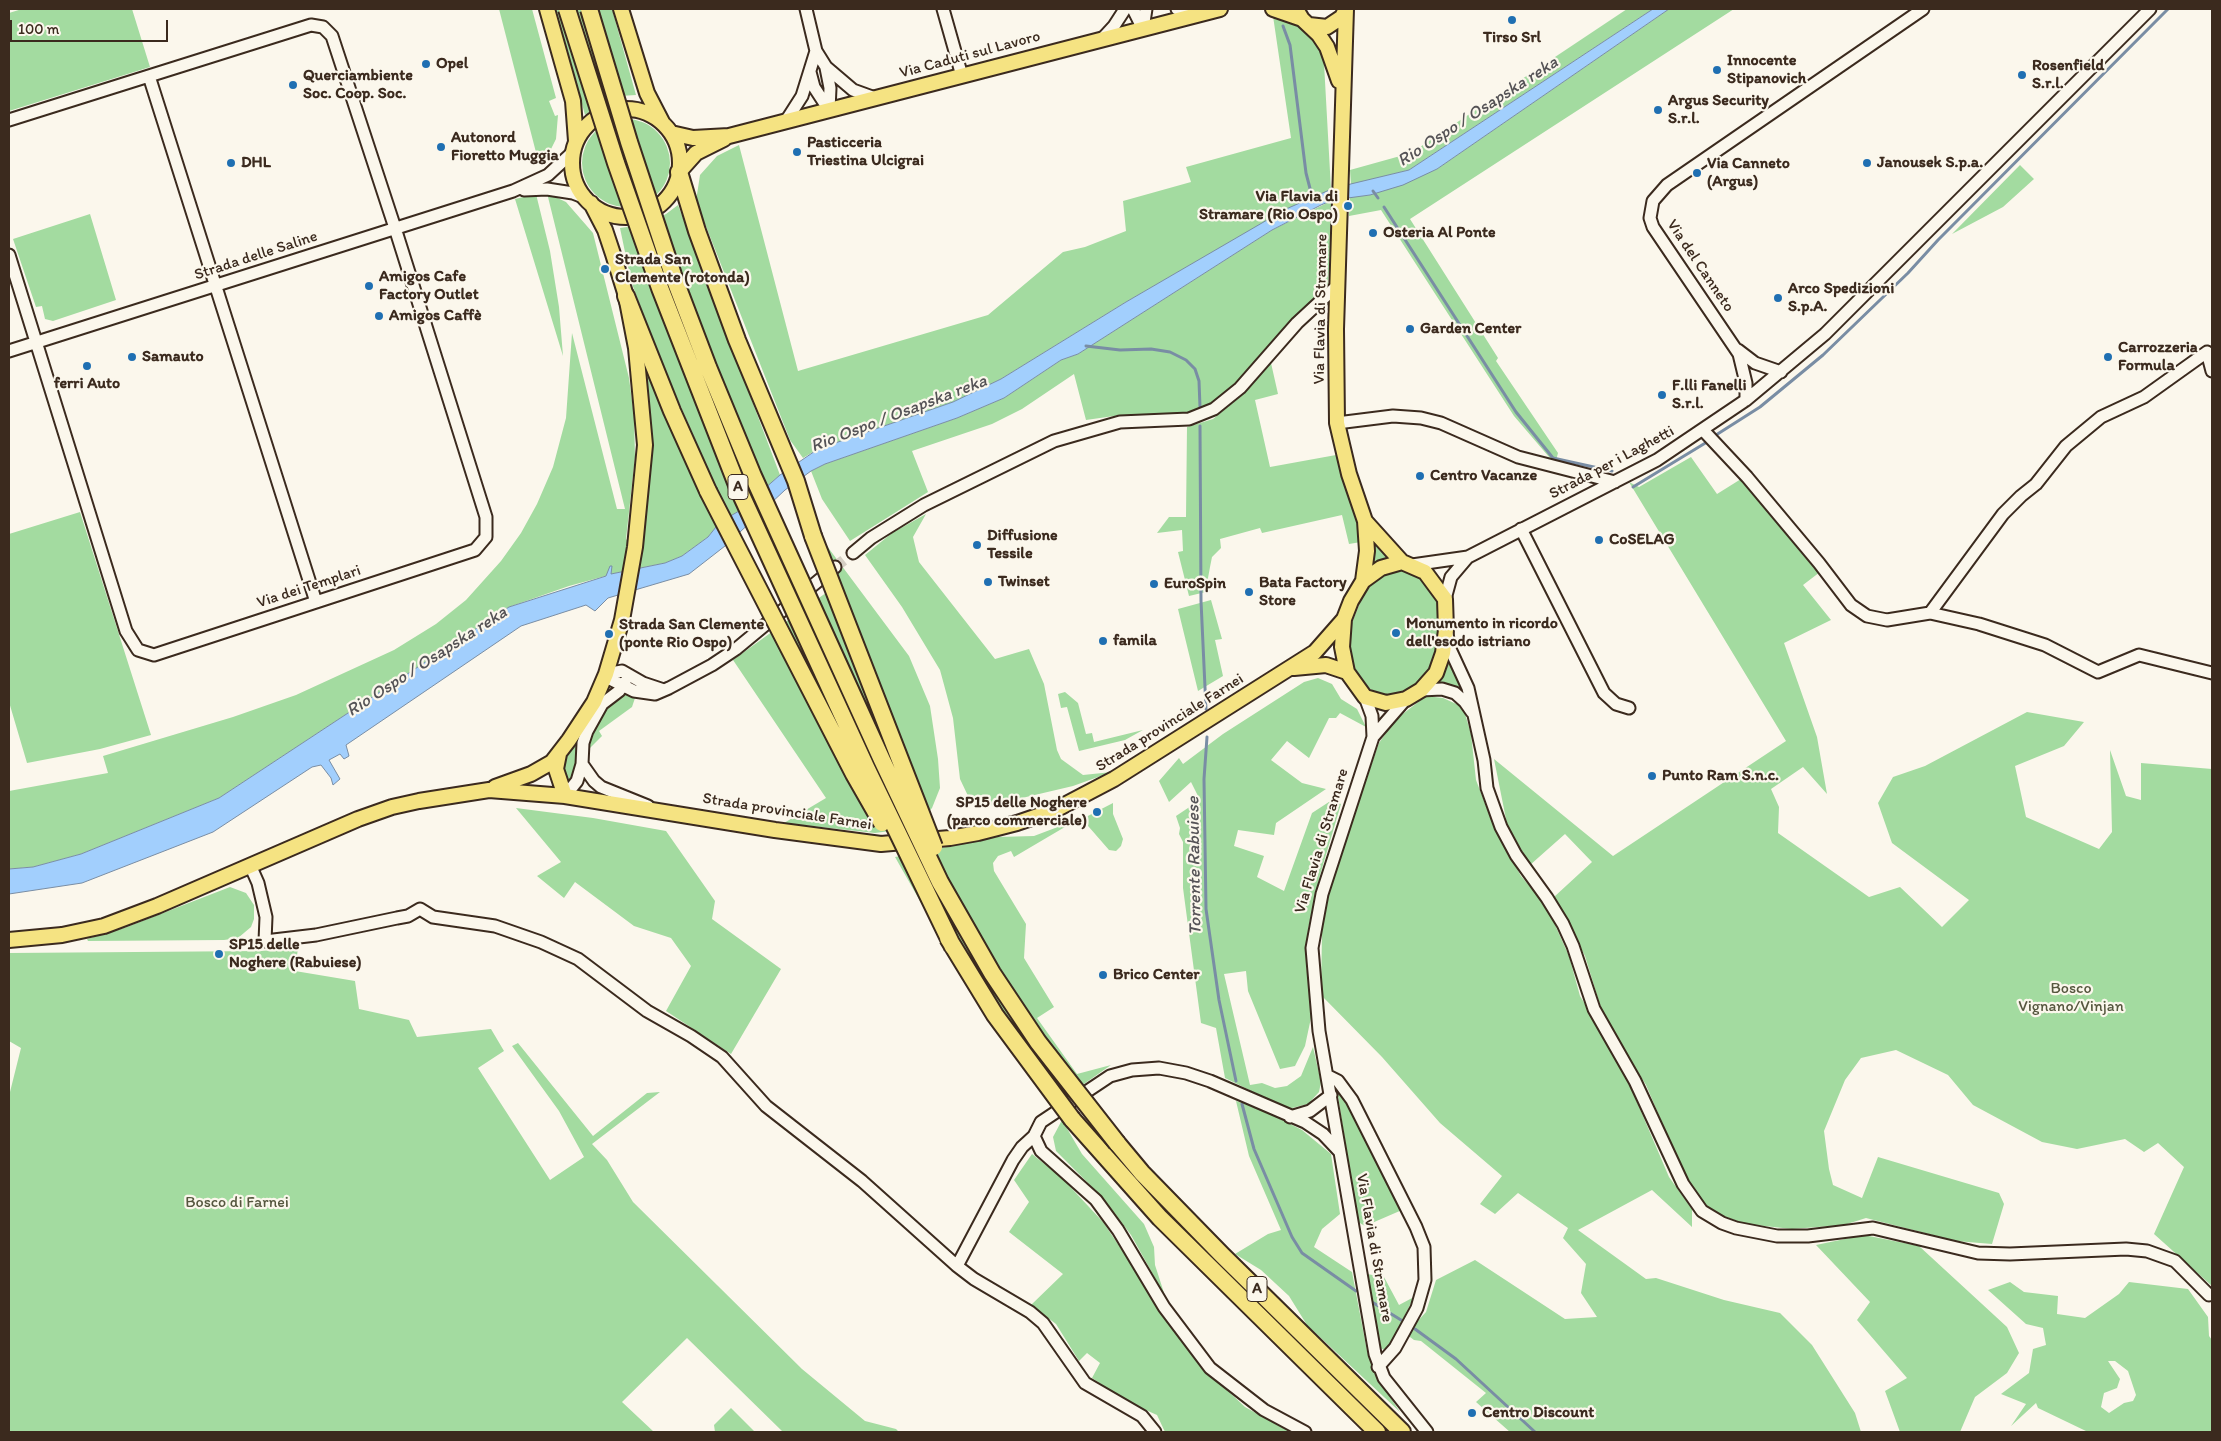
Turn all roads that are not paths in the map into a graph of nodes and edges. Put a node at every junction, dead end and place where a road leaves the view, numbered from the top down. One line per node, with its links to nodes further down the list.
1 (547, 9): 32 (main road)
2 (567, 9): 83 (highway, A, bridge)
3 (589, 9): 81 (highway, A, bridge)
4 (621, 9): 30 (main road)
5 (806, 9): 20 (street)
6 (944, 9): 24 (street)
7 (1125, 9): 19 (street)
8 (1134, 9): 18 (street)
9 (1146, 9): 18 (street)
10 (1176, 9): 16 (street)
11 (1220, 9): 16 (main road, Via Caduti sul Lavoro)
12 (1273, 9): 17 (main road)
13 (1346, 9): 17 (main road, Via Flavia di Stramare); 25 (main road, Via Flavia di Stramare)
14 (1923, 9): 42 (street, Via del Canneto)
15 (2150, 9): 45 (street, Strada per i Laghetti)
16 (1199, 14): 18 (main road, Via Caduti sul Lavoro)
17 (1302, 17): 25 (main road, Via Flavia di Stramare)
18 (1143, 29): 19 (main road, Via Caduti sul Lavoro)
19 (1102, 39): 24 (main road, Via Caduti sul Lavoro)
20 (816, 51): 21 (street); 22 (street)
21 (826, 67): 26 (street); 27 (street)
22 (810, 72): 27 (street); 29 (street)
23 (149, 76): 28 (street, Via dei Templari); 36 (street, Via dei Templari); 39 (street)
24 (962, 76): 26 (main road, Via Caduti sul Lavoro)
25 (1342, 94): 38 (main road, Via Flavia di Stramare)
26 (875, 98): 27 (main road, Via Caduti sul Lavoro)
27 (829, 110): 29 (main road, Via Caduti sul Lavoro)
28 (9, 120)
29 (786, 121): 31 (main road, Via Caduti sul Lavoro)
30 (667, 128): 31 (main road, Via Caduti sul Lavoro); 32 (main road); 33 (main road)
31 (729, 136): 33 (main road, Via Caduti sul Lavoro)
32 (575, 147): 34 (street, Strada delle Saline); 35 (main road)
33 (679, 172): 35 (main road); 81 (highway, bridge)
34 (513, 191): 35 (street, Strada delle Saline); 36 (street, Strada delle Saline)
35 (588, 201): 40 (main road)
36 (395, 228): 39 (street, Strada delle Saline); 58 (street, Via dei Templari)
37 (9, 255): 41 (street, Via dei Templari)
38 (1338, 285): 47 (main road, Via Flavia di Stramare); 52 (street)
39 (215, 286): 41 (street, Strada delle Saline); 58 (street)
40 (626, 296): 66 (main road); 83 (highway, bridge)
41 (36, 343): 43 (street, Strada delle Saline); 58 (street, Via dei Templari)
42 (1736, 348): 45 (street, Via del Canneto); 46 (street, Via del Canneto)
43 (9, 351)
44 (2212, 371): 59 (street)
45 (1781, 372): 46 (street, Strada per i Laghetti)
46 (1746, 400): 48 (street, Strada per i Laghetti)
47 (1337, 423): 49 (street); 50 (main road, Via Flavia di Stramare)
48 (1703, 430): 49 (street, Strada per i Laghetti); 59 (street)
49 (1616, 482): 51 (street, Strada per i Laghetti)
50 (1365, 521): 54 (main road, Via Flavia di Stramare); 56 (main road, Via Flavia di Stramare)
51 (1521, 529): 53 (street, Strada per i Laghetti); 72 (street)
52 (853, 553)
53 (1468, 556): 54 (street, Strada per i Laghetti); 57 (street, Strada per i Laghetti)
54 (1407, 564): 56 (main road, Via Flavia di Stramare); 57 (main road, Via Flavia di Stramare)
55 (835, 567): 68 (street)
56 (1364, 581): 60 (main road, Via Flavia di Stramare)
57 (1445, 599): 61 (main road, Via Flavia di Stramare)
58 (316, 602)
59 (1930, 613): 65 (street)
60 (1344, 620): 62 (main road, Strada provinciale Farnei); 63 (main road, Via Flavia di Stramare)
61 (1446, 630): 69 (main road, Via Flavia di Stramare); 73 (street)
62 (1291, 669): 63 (main road, Strada provinciale Farnei); 79 (main road, Strada provinciale Farnei)
63 (1347, 672): 70 (main road, Via Flavia di Stramare)
64 (628, 673): 66 (street); 67 (street); 68 (street)
65 (2212, 673)
66 (606, 674): 67 (street); 75 (main road)
67 (624, 686): 68 (street); 76 (street)
68 (664, 690)
69 (1421, 690): 71 (main road, Via Flavia di Stramare); 73 (street)
70 (1365, 697): 71 (main road, Via Flavia di Stramare); 74 (street, Via Flavia di Stramare)
71 (1406, 699): 74 (street, Via Flavia di Stramare)
72 (1629, 708)
73 (1475, 717): 93 (street)
74 (1373, 737): 84 (street, Via Flavia di Stramare)
75 (559, 753): 77 (main road); 78 (main road)
76 (582, 764): 78 (street); 79 (street)
77 (489, 790): 78 (main road, Strada provinciale Farnei); 80 (main road, Strada provinciale Farnei)
78 (565, 796): 79 (main road, Strada provinciale Farnei)
79 (657, 809)
80 (250, 866): 82 (main road, Strada provinciale Farnei); 92 (street)
81 (963, 922): 98 (highway, A, bridge)
82 (9, 940)
83 (953, 947): 97 (highway, A, bridge)
84 (1328, 1076): 85 (street, Via Flavia di Stramare); 94 (street, Via Flavia di Stramare)
85 (1331, 1095): 86 (street); 88 (street, Via Flavia di Stramare)
86 (1310, 1111): 87 (street); 88 (street)
87 (1290, 1116): 89 (street); 90 (street)
88 (1334, 1120): 89 (street); 91 (street, Via Flavia di Stramare)
89 (1314, 1127): 91 (street)
90 (1034, 1136): 92 (street); 96 (street)
91 (1340, 1152): 94 (street, Via Flavia di Stramare)
92 (957, 1266): 95 (street)
93 (2209, 1295)
94 (1378, 1367): 99 (street, Via Flavia di Stramare)
95 (1155, 1432)
96 (1305, 1432)
97 (1377, 1432)
98 (1402, 1432)
99 (1427, 1432)

